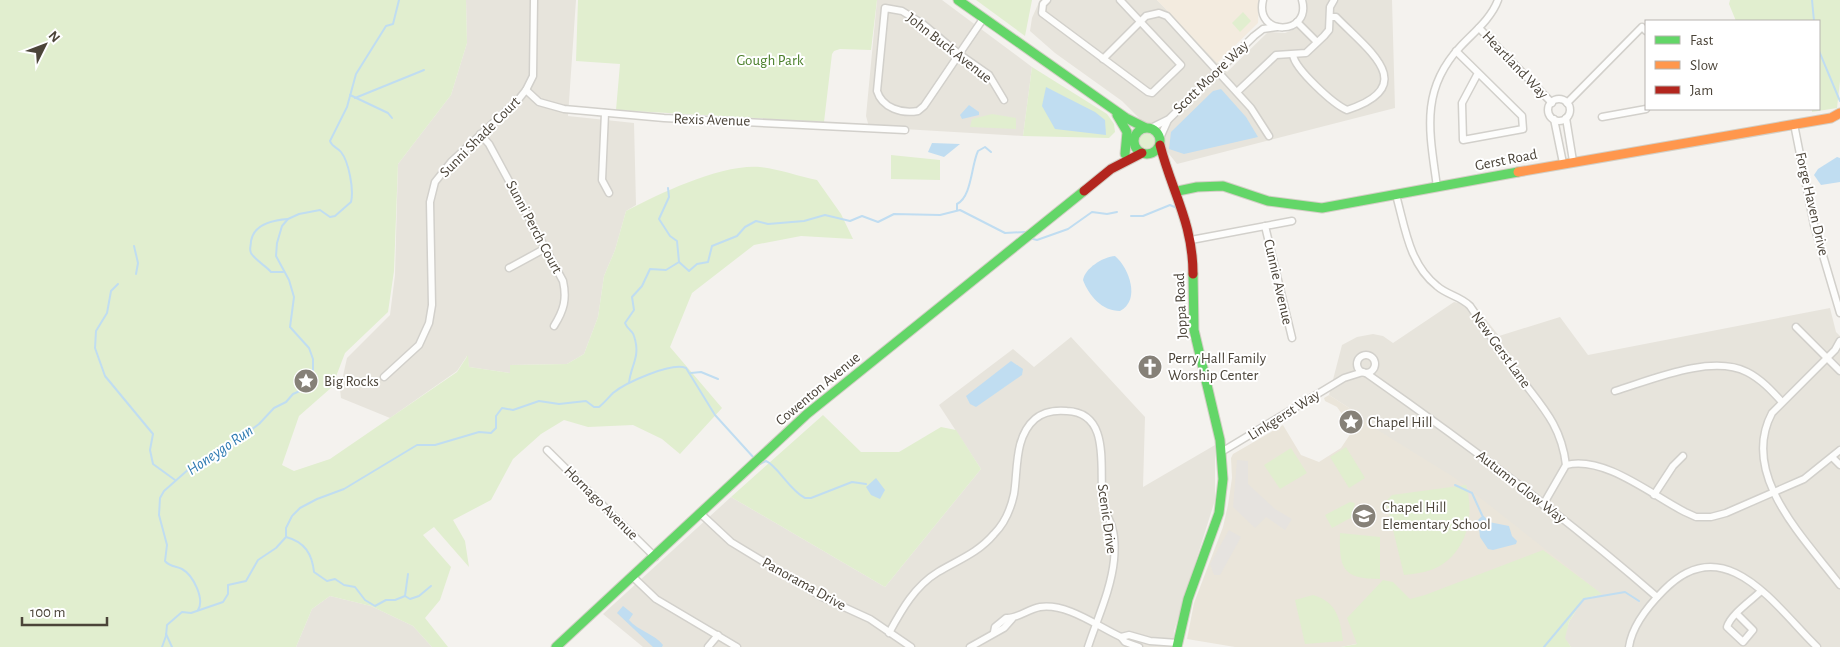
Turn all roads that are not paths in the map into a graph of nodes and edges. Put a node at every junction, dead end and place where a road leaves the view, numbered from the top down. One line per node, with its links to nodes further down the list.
1 (534, 0): 25 (street, Sunni Shade Court)
2 (958, 0): 11 (street, Joppa Road)
3 (1047, 0): 22 (street)
4 (1120, 0): 12 (street)
5 (1263, 0): 9 (street)
6 (1302, 0): 13 (street)
7 (1334, 0): 10 (street)
8 (1498, 0): 15 (street)
9 (1263, 14): 14 (street); 17 (street, Scott Moore Way)
10 (1331, 17): 18 (street); 21 (street)
11 (983, 19): 20 (street); 28 (street, Joppa Road)
12 (1140, 21): 22 (street); 22 (street); 23 (street)
13 (1298, 22): 14 (street, Scott Moore Way); 18 (street)
14 (1277, 27): 17 (street, Scott Moore Way)
15 (1479, 28): 19 (street); 29 (street, Heartland Way)
16 (1644, 29): 30 (street)
17 (1254, 36): 23 (street, Scott Moore Way)
18 (1317, 42): 21 (street)
19 (1456, 51): 24 (street); 52 (street)
20 (959, 54): 20 (street, John Buck Avenue); 27 (street, John Buck Avenue)
21 (1293, 55): 26 (street)
22 (1103, 59)
23 (1218, 70): 26 (street); 37 (street, Scott Moore Way)
24 (1478, 73): 24 (street)
25 (526, 90): 32 (street, Rexis Avenue); 42 (street, Sunni Shade Court)
26 (1237, 92): 43 (street)
27 (1004, 100)
28 (1104, 100): 35 (street, Joppa Road); 46 (street)
29 (1552, 103): 30 (street, Heartland Way); 38 (street, Heartland Way)
30 (1567, 103): 36 (street, Heartland Way)
31 (1645, 108): 34 (street)
32 (605, 113): 41 (street, Rexis Avenue); 54 (street)
33 (1840, 114): 39 (street, Gerst Road)
34 (1602, 117)
35 (1126, 118): 40 (street, Joppa Road); 44 (street, Joppa Road)
36 (1566, 118): 38 (street, Heartland Way); 48 (street, Heartland Way)
37 (1169, 119): 40 (street, Scott Moore Way); 45 (street, Scott Moore Way)
38 (1554, 119): 49 (street, Heartland Way)
39 (1794, 124): 48 (street, Gerst Road); 61 (street, Forge Haven Drive)
40 (1147, 128): 44 (street); 45 (street, Joppa Road)
41 (905, 130)
42 (480, 134): 59 (street, Sunni Perch Court); 71 (street, Sunni Shade Court)
43 (1269, 136)
44 (1134, 139): 46 (street, Cowenton Avenue); 47 (street, Joppa Road)
45 (1160, 142): 47 (street); 50 (street, Joppa Road)
46 (1125, 154): 51 (street, Cowenton Avenue)
47 (1146, 154): 50 (street, Joppa Road); 51 (street, Cowenton Avenue)
48 (1572, 162): 49 (street, Gerst Road)
49 (1563, 163): 52 (street, Gerst Road)
50 (1166, 168): 53 (street, Joppa Road)
51 (1112, 169): 86 (street, Cowenton Avenue)
52 (1437, 187): 55 (street, Gerst Road)
53 (1178, 191): 55 (street, Gerst Road); 58 (street, Joppa Road)
54 (608, 193)
55 (1396, 195): 81 (street, New Gerst Lane)
56 (1292, 220): 57 (street)
57 (1265, 226): 58 (street); 64 (street, Cunnie Avenue)
58 (1192, 240): 78 (street, Joppa Road)
59 (546, 248): 60 (street); 62 (street, Sunni Perch Court)
60 (510, 268)
61 (1840, 313)
62 (554, 326)
63 (1796, 327): 66 (street)
64 (1292, 338)
65 (1840, 341): 66 (street)
66 (1827, 358): 69 (street); 75 (street)
67 (1357, 364): 68 (street); 70 (street); 72 (street, Linkgerst Way)
68 (1374, 368): 70 (street); 73 (street, Autumn Glow Way)
69 (1840, 371)
70 (1364, 372): 72 (street, Linkgerst Way); 73 (street, Autumn Glow Way)
71 (384, 377)
72 (1344, 378): 78 (street, Linkgerst Way)
73 (1381, 383): 85 (street, Autumn Glow Way)
74 (1615, 391): 75 (street)
75 (1782, 402): 83 (street)
76 (547, 450): 87 (street, Hornago Avenue)
77 (1840, 450): 80 (street)
78 (1223, 452): 97 (street, Joppa Road)
79 (1683, 456): 84 (street)
80 (1832, 457): 82 (street); 83 (street)
81 (1566, 465): 84 (street); 85 (street)
82 (1840, 465)
83 (1774, 492): 84 (street); 89 (street)
84 (1654, 495)
85 (1543, 504): 91 (street, Autumn Glow Way)
86 (701, 514): 87 (street, Cowenton Avenue); 94 (street, Panorama Drive)
87 (654, 556): 88 (street, Cowenton Avenue)
88 (632, 577): 95 (street); 99 (street, Cowenton Avenue)
89 (1840, 585)
90 (1761, 591): 91 (street); 92 (street); 106 (street)
91 (1657, 597): 98 (street)
92 (1737, 614)
93 (1095, 625): 94 (street, Scenic Drive); 96 (street); 103 (street); 104 (street, Scenic Drive)
94 (889, 633): 102 (street, Panorama Drive)
95 (718, 635): 100 (street); 101 (street)
96 (1121, 637): 97 (street); 105 (street)
97 (1177, 645)
98 (1631, 646)
99 (556, 647)
100 (708, 647)
101 (737, 647)
102 (911, 647)
103 (970, 647)
104 (1088, 647)
105 (1139, 647)
106 (1817, 647)

